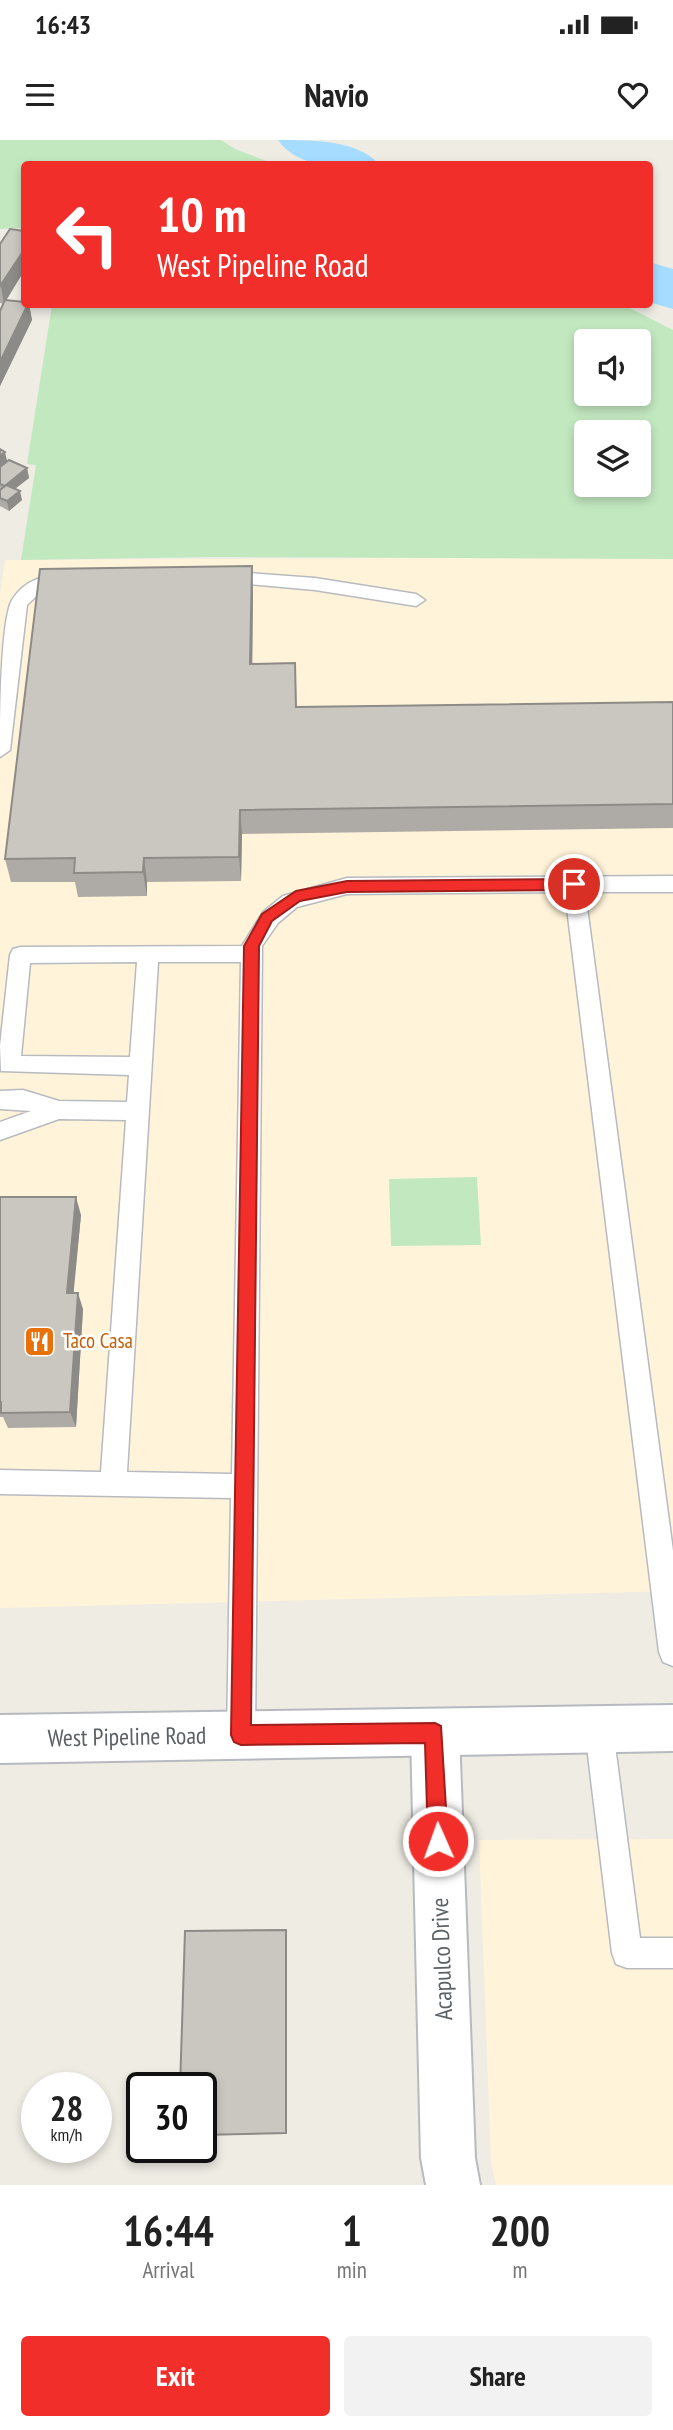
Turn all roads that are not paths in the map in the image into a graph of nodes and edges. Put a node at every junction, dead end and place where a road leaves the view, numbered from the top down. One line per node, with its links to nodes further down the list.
1 (198, 576): 3 (lane)
2 (93, 578): 4 (lane)
3 (416, 600)
4 (0, 750)
5 (574, 884): 6 (lane); 9 (lane); 18 (lane)
6 (673, 884)
7 (10, 952): 8 (lane); 10 (lane)
8 (148, 954): 9 (lane); 10 (lane)
9 (251, 954): 17 (lane)
10 (141, 1066): 13 (lane)
11 (0, 1100): 12 (lane)
12 (59, 1110): 13 (lane); 14 (lane)
13 (137, 1111): 16 (lane)
14 (0, 1131)
15 (0, 1482): 16 (lane)
16 (113, 1484): 17 (lane)
17 (244, 1486): 22 (lane)
18 (673, 1652)
19 (673, 1728): 20 (main road, West Pipeline Road)
20 (599, 1730): 21 (main road, West Pipeline Road); 24 (lane)
21 (435, 1733): 22 (main road, West Pipeline Road); 25 (main road, Acapulco Drive)
22 (241, 1735): 23 (main road, West Pipeline Road)
23 (0, 1739)
24 (673, 1953)
25 (453, 2185)

